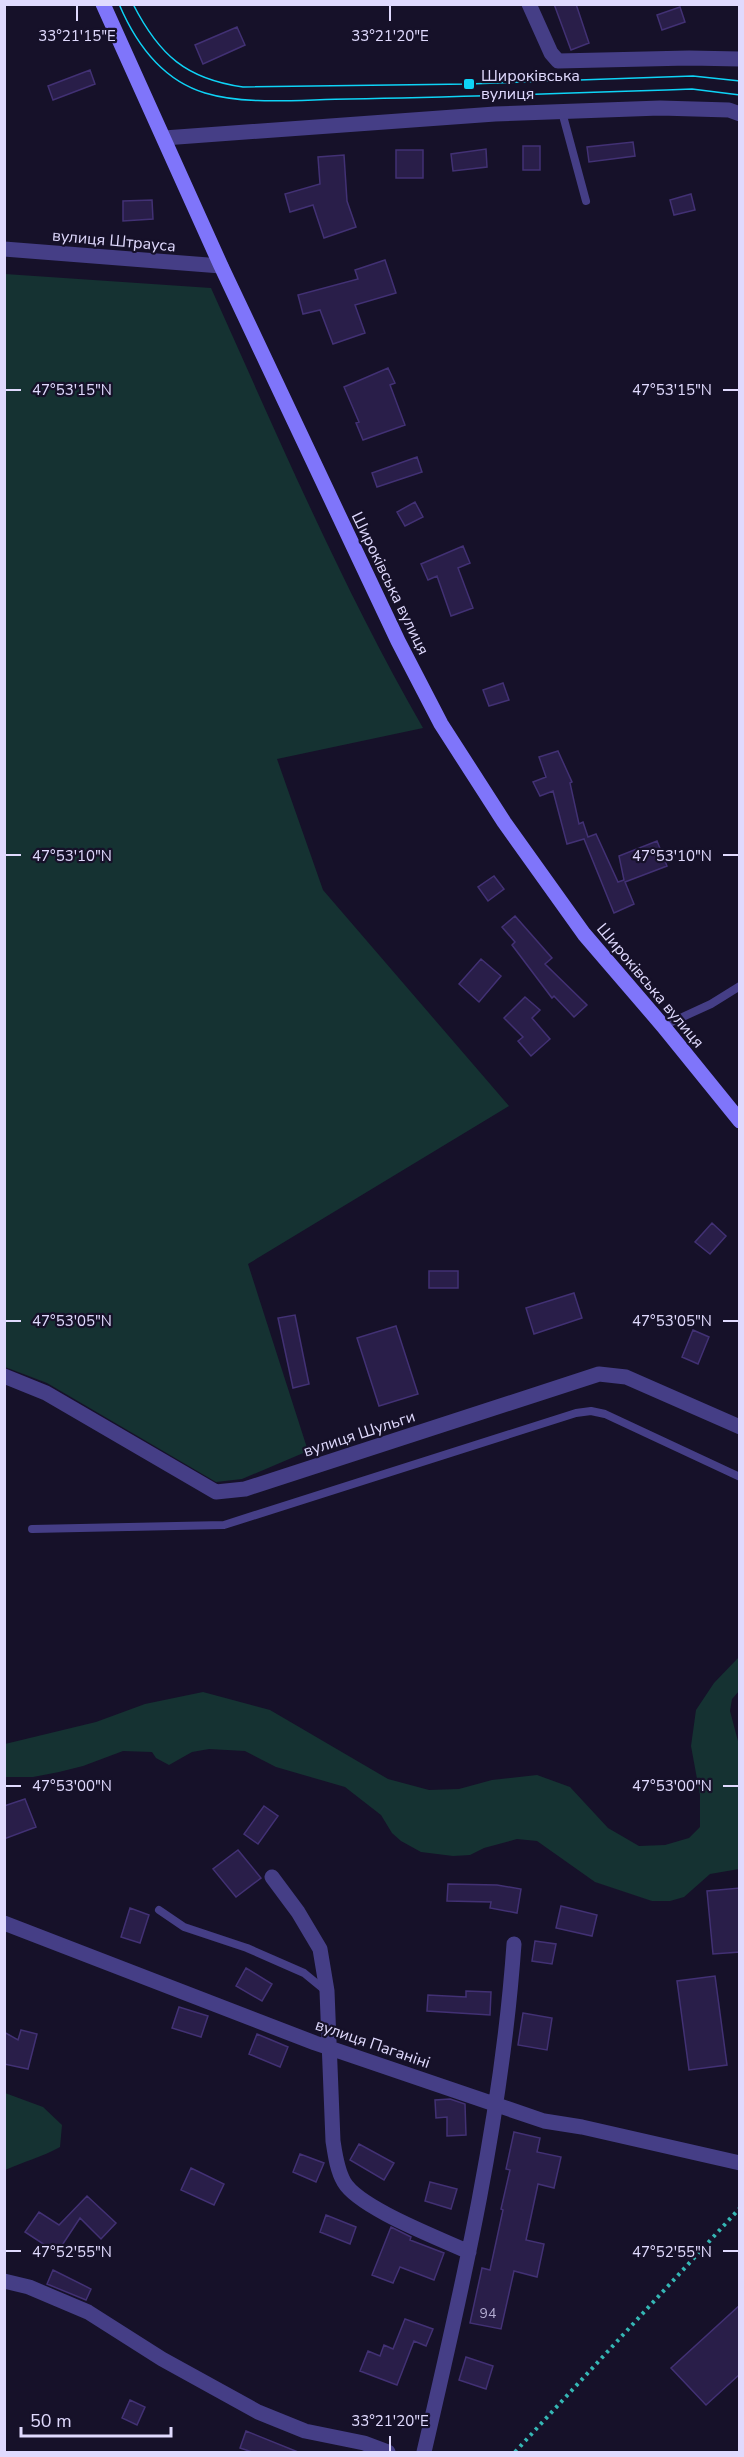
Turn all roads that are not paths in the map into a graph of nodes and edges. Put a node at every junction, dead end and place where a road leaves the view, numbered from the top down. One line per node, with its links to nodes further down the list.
1 (103, 4): 6 (main road, Широківська вулиця)
2 (529, 4): 3 (street)
3 (740, 59)
4 (562, 112): 5 (street); 6 (street); 7 (lane)
5 (740, 114)
6 (164, 138): 9 (main road, Широківська вулиця)
7 (586, 201)
8 (4, 249): 9 (street, вулиця Штрауса)
9 (221, 266): 11 (main road, Широківська вулиця)
10 (740, 986): 11 (lane)
11 (663, 1026): 12 (main road, Широківська вулиця)
12 (740, 1121)
13 (4, 1376): 14 (street, вулиця Шульги)
14 (740, 1427)
15 (740, 1477): 16 (lane)
16 (32, 1528)
17 (272, 1877): 21 (street)
18 (159, 1910): 21 (lane)
19 (4, 1923): 22 (street, вулиця Паганіні)
20 (514, 1944): 23 (street)
21 (327, 1991): 22 (street)
22 (329, 2048): 23 (street, вулиця Паганіні); 25 (street)
23 (495, 2104): 24 (street, вулиця Паганіні); 25 (street)
24 (740, 2163)
25 (469, 2252): 28 (street)
26 (4, 2281): 27 (street)
27 (388, 2452)
28 (424, 2452)

